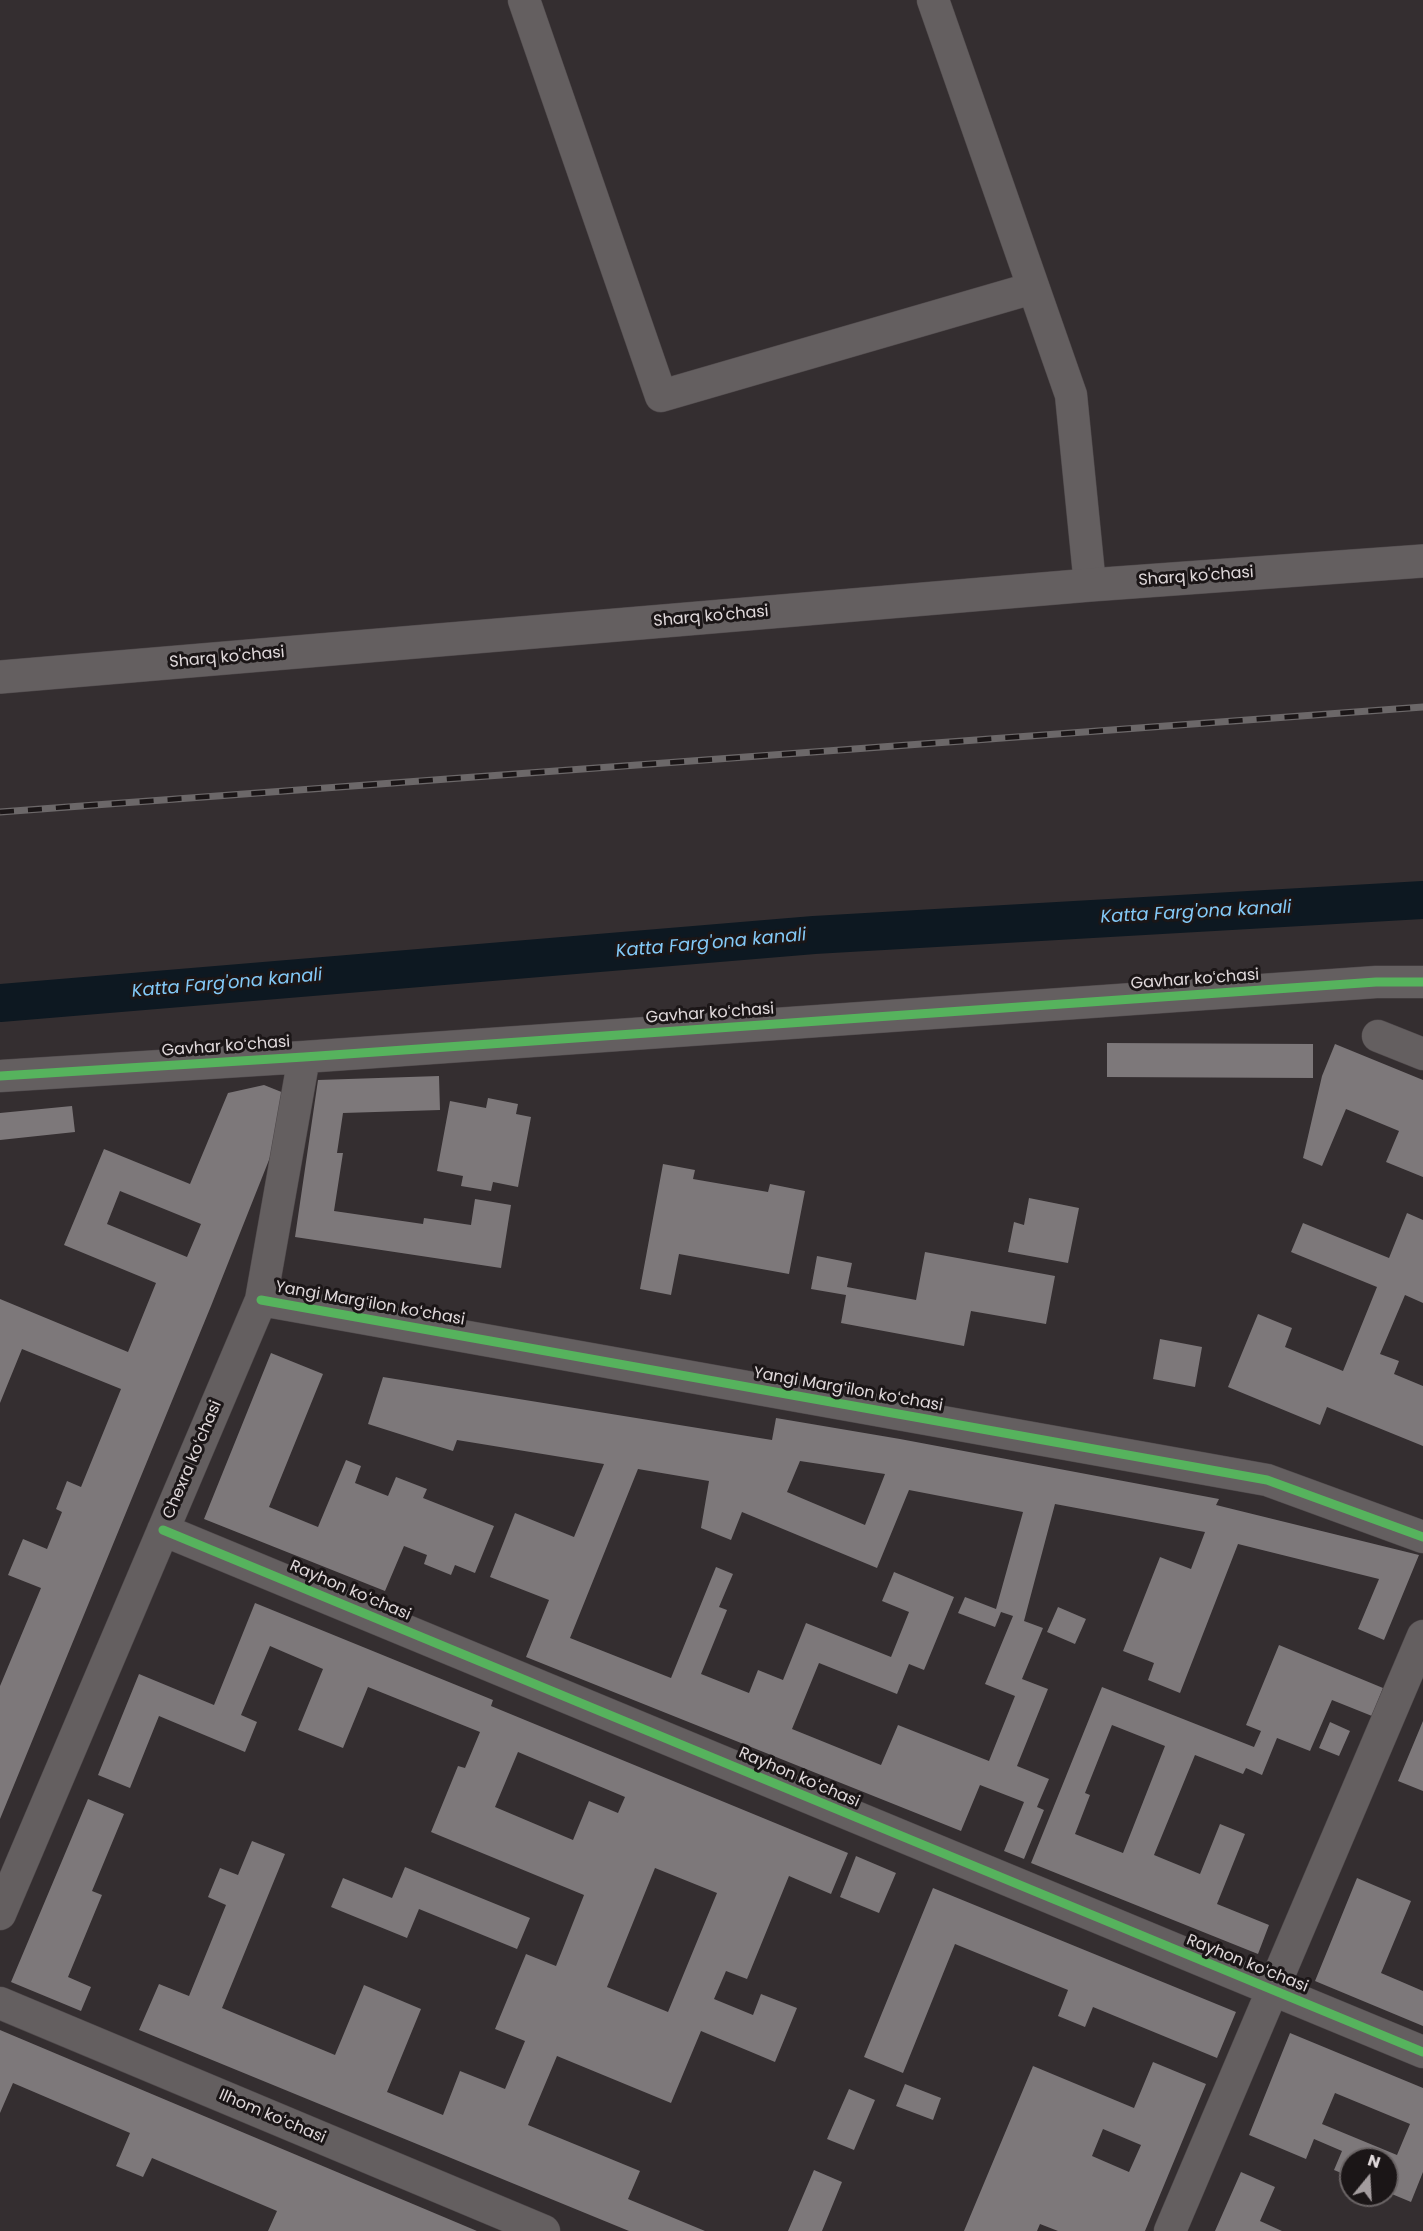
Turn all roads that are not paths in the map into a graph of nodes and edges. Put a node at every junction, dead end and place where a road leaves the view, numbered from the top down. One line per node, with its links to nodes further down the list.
1 (524, 0): 3 (street)
2 (933, 0): 3 (street)
3 (1033, 288): 5 (street)
4 (1423, 561): 5 (main road, Sharq ko'chasi)
5 (1090, 585): 6 (main road, Sharq ko'chasi)
6 (0, 677)
7 (1423, 982): 10 (street, Gavhar koʻchasi)
8 (1378, 1036): 9 (street)
9 (1423, 1054)
10 (303, 1057): 11 (street, Gavhar koʻchasi); 12 (street, Chexra koʻchasi)
11 (0, 1076)
12 (261, 1300): 13 (street, Chexra koʻchasi); 14 (street, Yangi Margʻilon koʻchasi)
13 (163, 1530): 16 (street, Chexra koʻchasi); 17 (street, Rayhon koʻchasi)
14 (1423, 1537)
15 (1423, 1636): 17 (street)
16 (0, 1914)
17 (1272, 1990): 19 (street, Rayhon koʻchasi); 21 (street)
18 (0, 2003): 20 (street, Ilhom koʻchasi)
19 (1423, 2052)
20 (544, 2231)
21 (1170, 2231)

